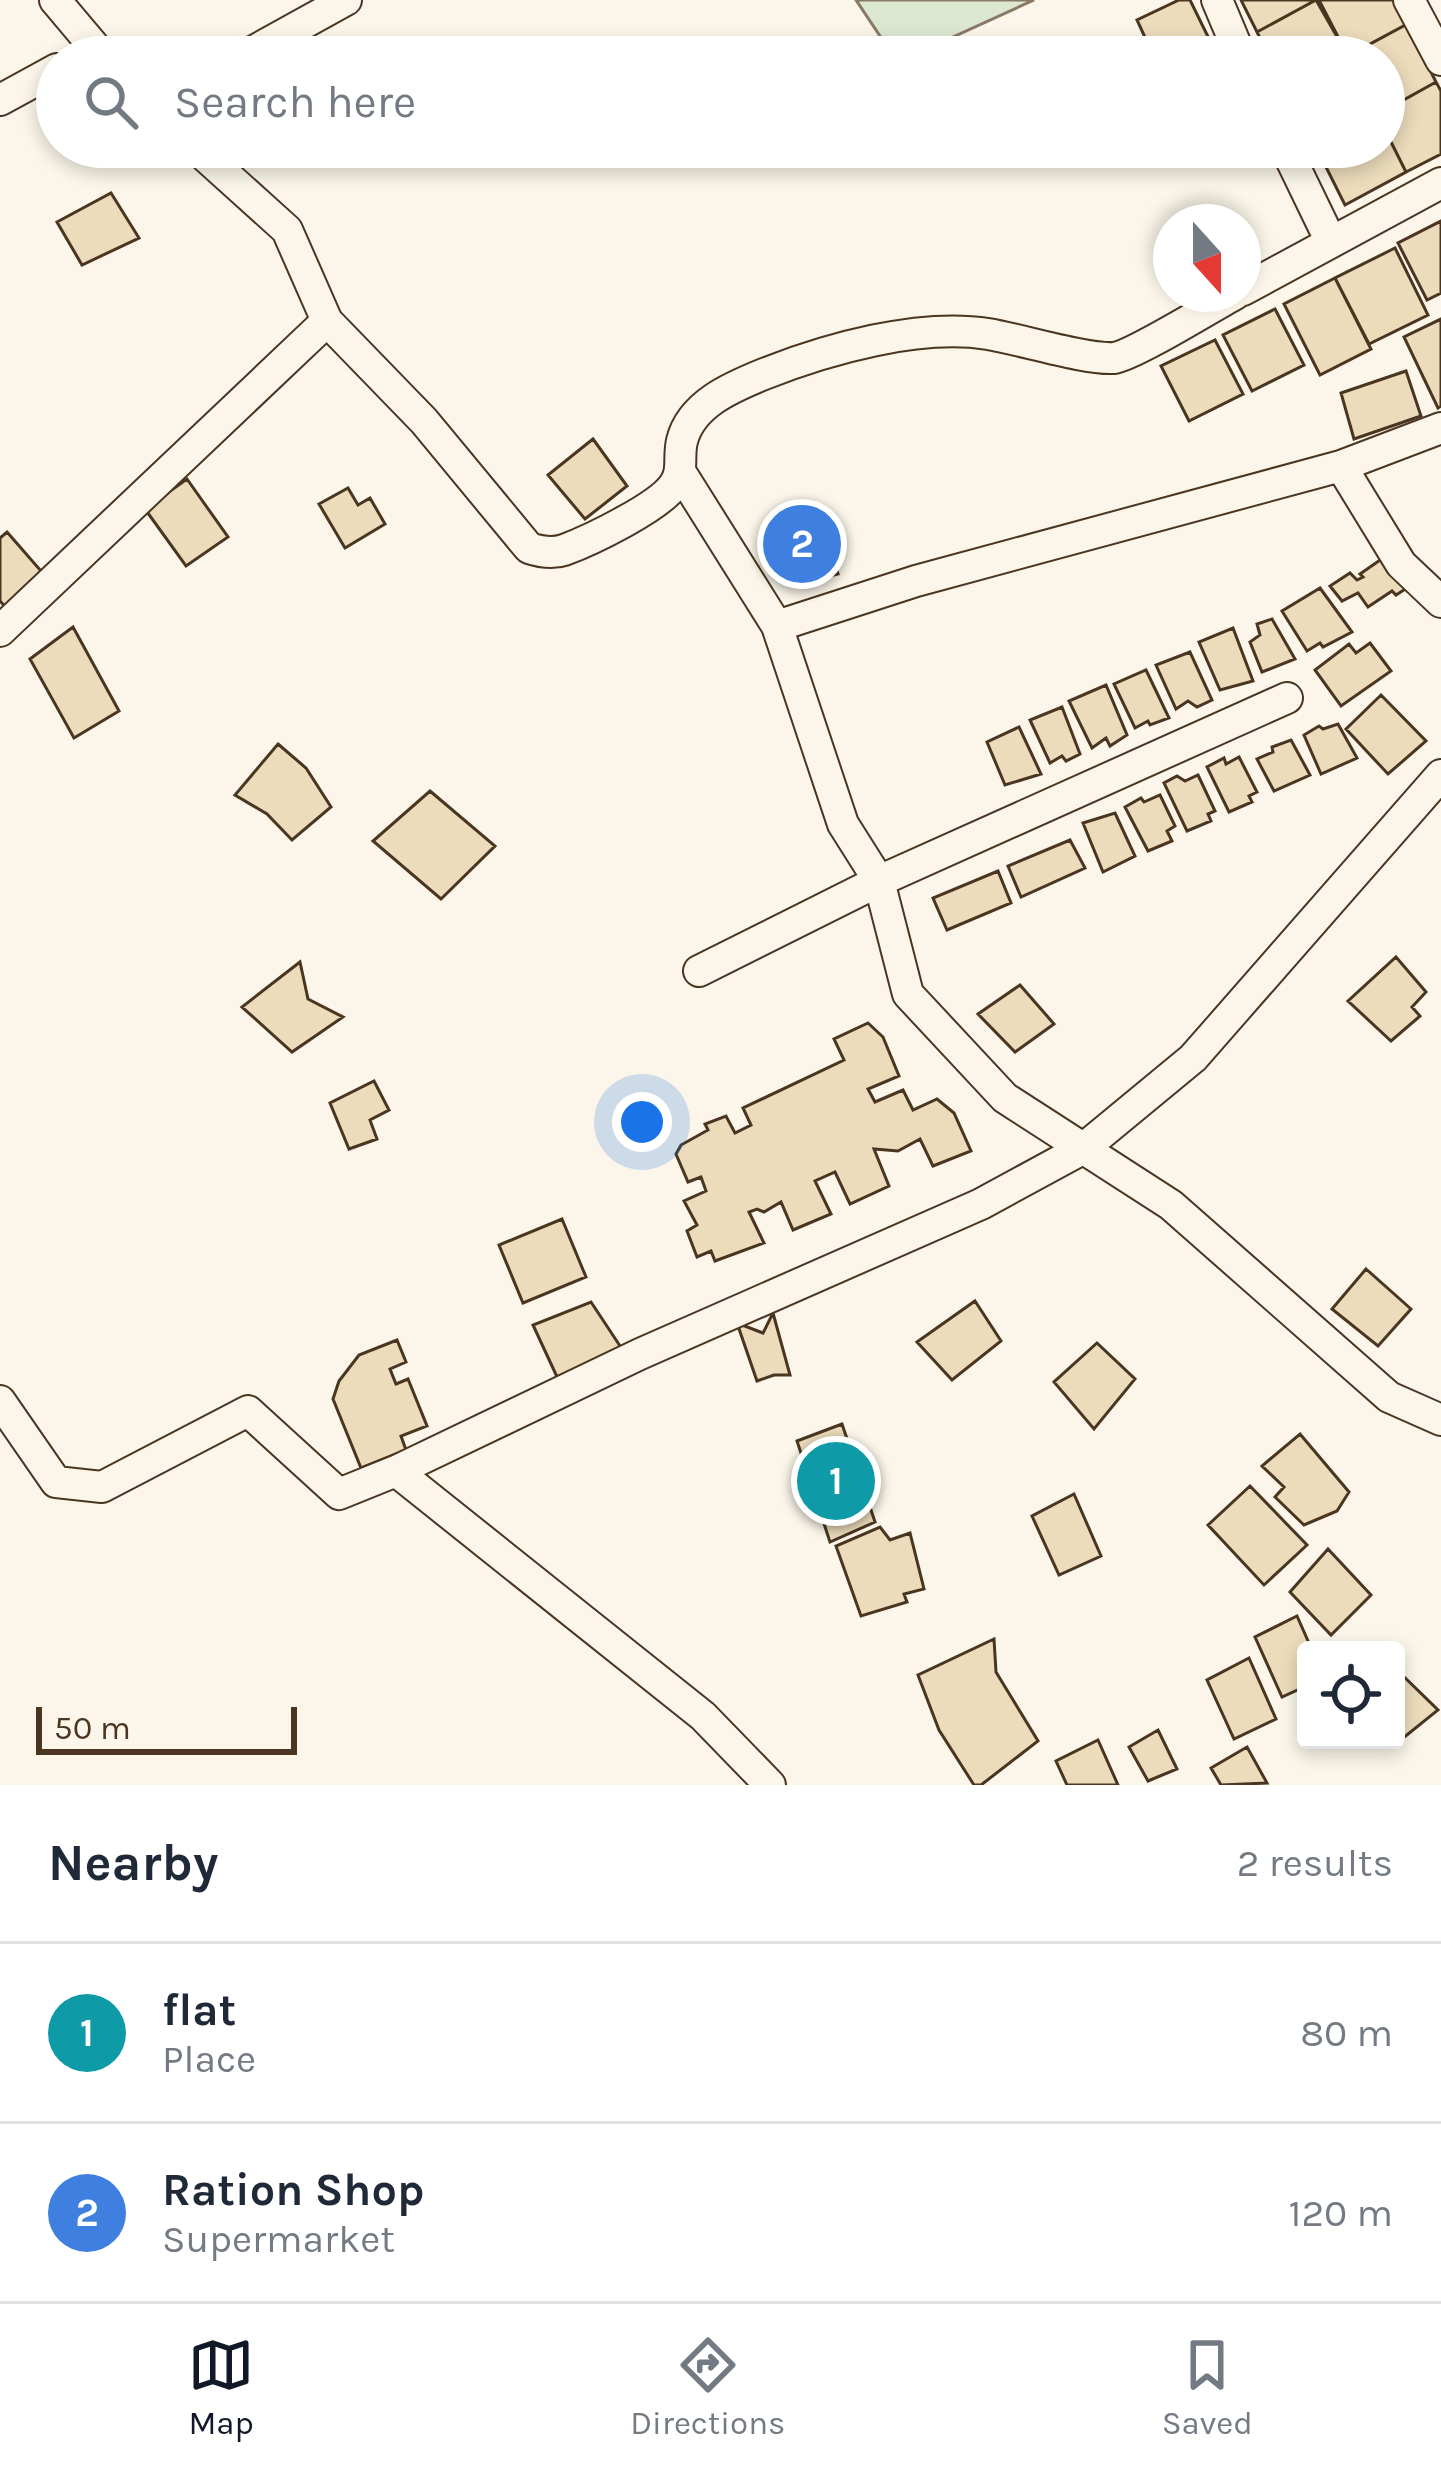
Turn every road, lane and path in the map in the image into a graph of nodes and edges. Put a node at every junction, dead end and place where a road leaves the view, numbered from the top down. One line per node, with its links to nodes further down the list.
1 (55, 0): 5 (street)
2 (346, 0): 6 (street)
3 (1217, 0): 7 (street)
4 (1409, 0): 8 (street)
5 (80, 36)
6 (280, 36)
7 (1232, 36)
8 (1441, 60)
9 (36, 80): 10 (street)
10 (0, 100)
11 (218, 168): 17 (street)
12 (1295, 168): 14 (street)
13 (1441, 183): 14 (street)
14 (1331, 242): 15 (street)
15 (1261, 280)
16 (1202, 312): 20 (street)
17 (327, 321): 20 (street); 23 (street)
18 (1441, 428): 19 (street)
19 (1340, 466): 21 (street); 22 (street)
20 (681, 473): 22 (street)
21 (1441, 602)
22 (777, 626): 26 (street)
23 (0, 631)
24 (1287, 698): 26 (street)
25 (1441, 775): 28 (street)
26 (879, 881): 27 (street); 28 (street)
27 (699, 970)
28 (1084, 1148): 30 (street); 31 (street)
29 (0, 1401): 31 (street)
30 (1441, 1420)
31 (396, 1471): 32 (street)
32 (770, 1785)

